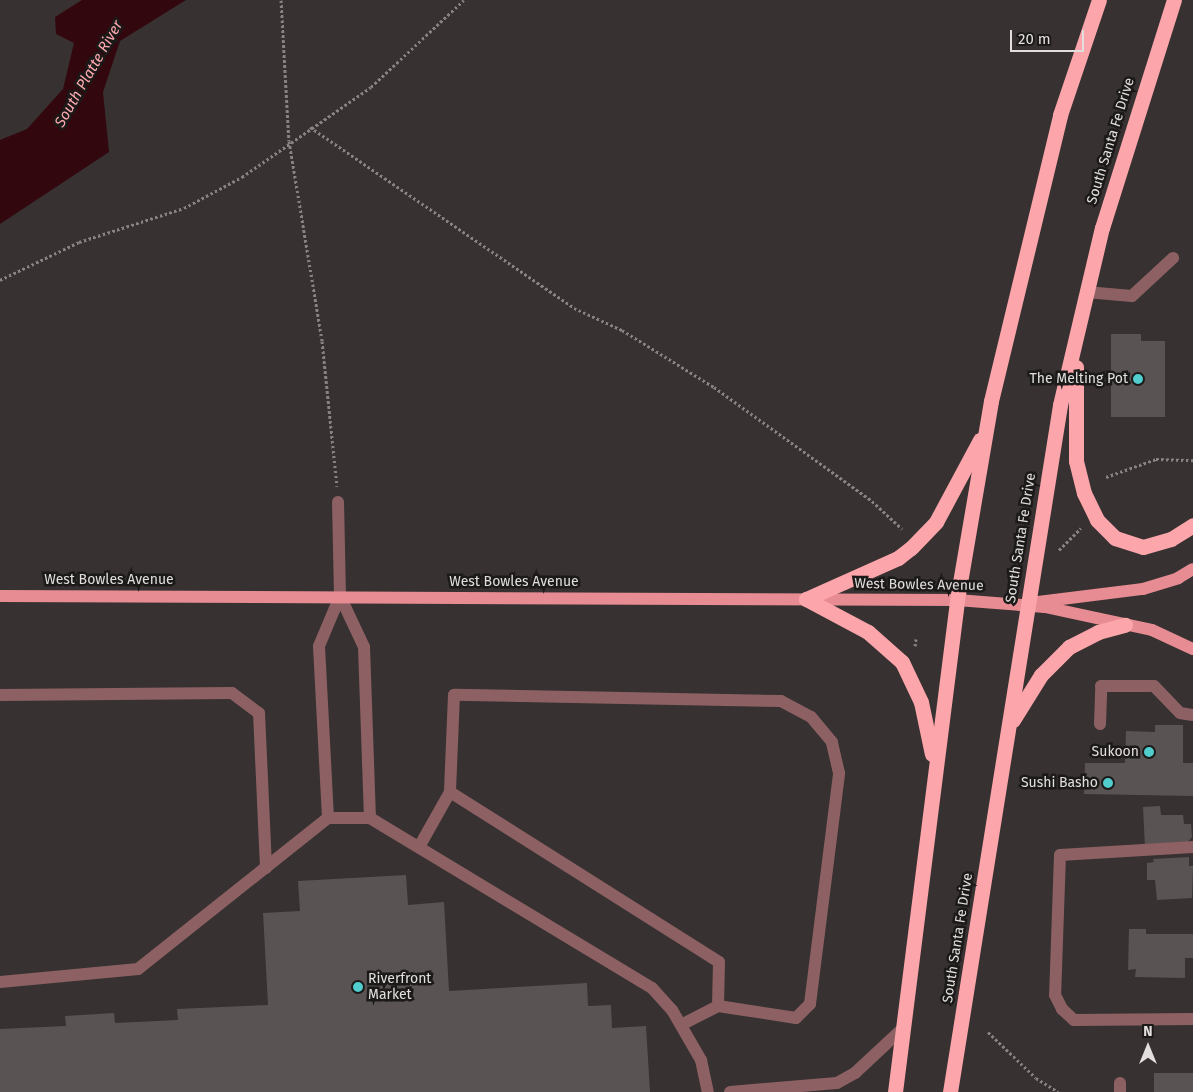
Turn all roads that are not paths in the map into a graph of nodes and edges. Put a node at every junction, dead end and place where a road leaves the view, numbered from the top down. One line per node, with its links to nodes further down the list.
1 (1098, 0): 6 (highway)
2 (1174, 0): 4 (highway, South Santa Fe Drive)
3 (1174, 258): 4 (lane)
4 (1086, 292): 5 (highway, South Santa Fe Drive)
5 (1077, 330): 8 (highway); 14 (highway, South Santa Fe Drive)
6 (987, 425): 12 (highway); 13 (highway)
7 (338, 502): 11 (lane)
8 (1193, 525)
9 (1193, 569): 14 (main road, West Bowles Avenue)
10 (0, 596): 11 (main road, West Bowles Avenue)
11 (340, 596): 12 (main road, West Bowles Avenue); 23 (lane); 24 (lane)
12 (806, 599): 13 (main road, West Bowles Avenue); 21 (highway)
13 (957, 600): 14 (main road, West Bowles Avenue); 21 (highway)
14 (1027, 603): 15 (main road, West Bowles Avenue); 20 (highway, South Santa Fe Drive)
15 (1125, 625): 16 (main road, West Bowles Avenue); 20 (highway)
16 (1193, 649)
17 (0, 695): 27 (lane)
18 (1193, 715): 19 (lane)
19 (1100, 724)
20 (1009, 725): 37 (highway, South Santa Fe Drive)
21 (934, 773): 32 (highway)
22 (450, 792): 25 (lane); 29 (lane); 29 (lane)
23 (328, 818): 24 (lane); 27 (lane)
24 (370, 818): 25 (lane)
25 (419, 847): 31 (lane)
26 (1193, 847): 30 (lane)
27 (266, 868): 28 (lane)
28 (0, 982)
29 (718, 1006): 31 (lane)
30 (1193, 1019)
31 (681, 1025): 33 (lane)
32 (902, 1029): 35 (lane); 36 (highway)
33 (708, 1092): 34 (lane)
34 (719, 1092)
35 (730, 1092)
36 (895, 1092)
37 (950, 1092)

